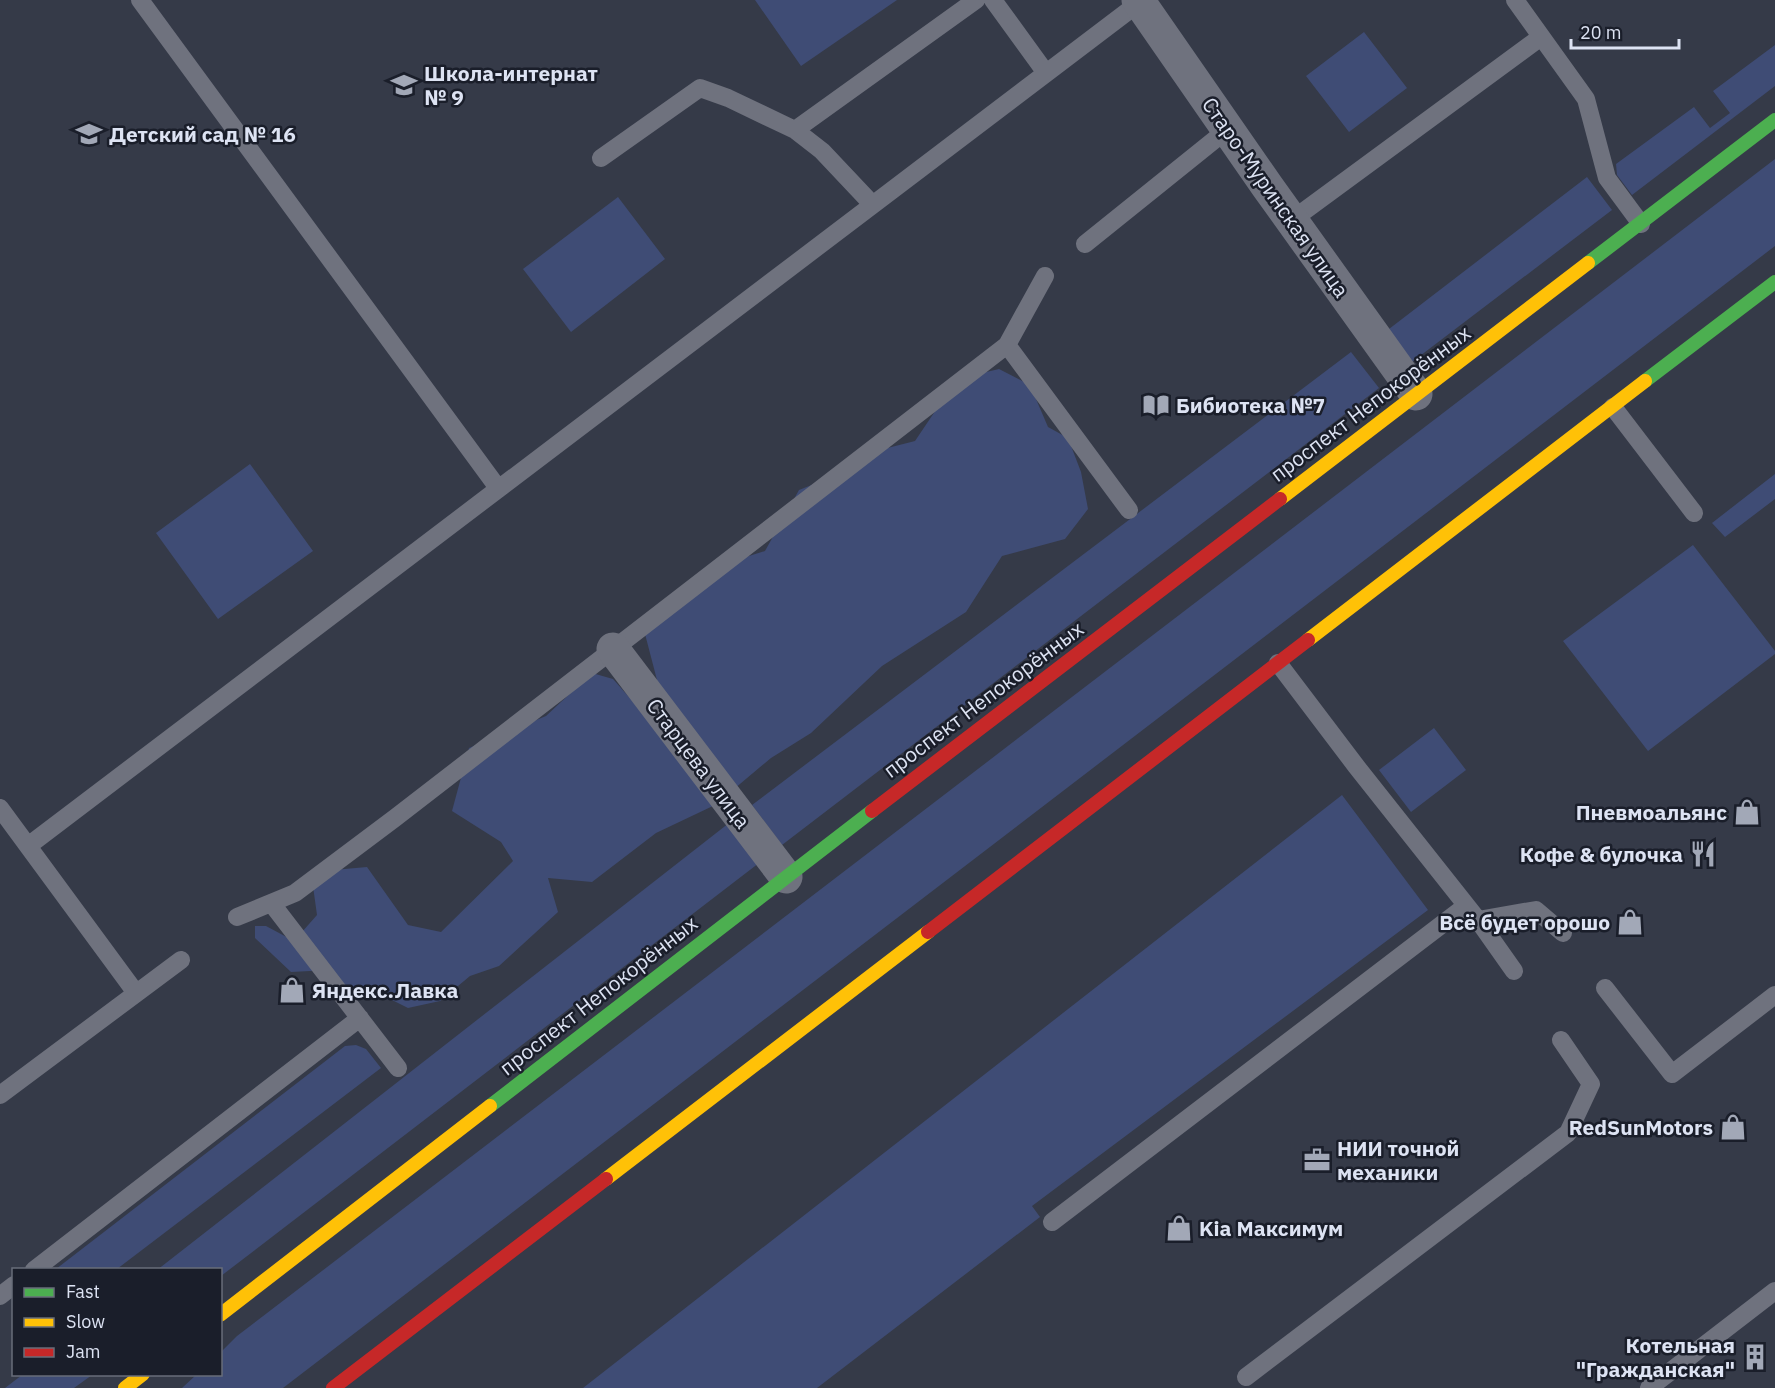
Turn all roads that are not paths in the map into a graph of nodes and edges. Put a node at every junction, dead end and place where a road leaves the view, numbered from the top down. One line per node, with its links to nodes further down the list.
1 (140, 0): 21 (lane)
2 (976, 0): 10 (lane)
3 (993, 0): 7 (lane)
4 (1515, 0): 6 (lane)
5 (1139, 1): 7 (lane); 9 (street, Старо-Муринская улица)
6 (1541, 37): 13 (lane); 14 (lane)
7 (1046, 73): 12 (lane)
8 (1775, 120): 14 (main road, проспект Непокорённых)
9 (1228, 129): 13 (street, Старо-Муринская улица); 15 (lane)
10 (795, 130): 11 (lane); 12 (lane)
11 (601, 158)
12 (872, 204): 21 (lane)
13 (1292, 220): 19 (street, Старо-Муринская улица)
14 (1641, 224): 19 (main road, проспект Непокорённых)
15 (1085, 244)
16 (1045, 276): 18 (lane)
17 (1775, 282): 20 (main road)
18 (1007, 345): 22 (lane); 24 (lane)
19 (1416, 394): 28 (main road, проспект Непокорённых)
20 (1613, 407): 23 (lane); 25 (main road)
21 (498, 488): 27 (lane)
22 (1129, 510)
23 (1694, 513)
24 (613, 650): 28 (street, Старцева улица); 29 (lane)
25 (1278, 663): 30 (lane); 51 (main road)
26 (0, 808): 27 (lane)
27 (28, 846): 36 (lane)
28 (786, 877): 47 (main road, проспект Непокорённых)
29 (272, 904): 31 (lane); 38 (lane)
30 (1472, 913): 32 (lane); 34 (lane); 42 (lane)
31 (237, 917)
32 (1563, 933)
33 (181, 960): 36 (lane)
34 (1514, 971)
35 (1605, 988): 37 (lane)
36 (136, 993): 41 (lane)
37 (1775, 995)
38 (360, 1018): 40 (lane); 43 (lane)
39 (1561, 1040): 49 (lane)
40 (398, 1068)
41 (0, 1095)
42 (1053, 1222)
43 (35, 1268)
44 (12, 1287): 46 (lane)
45 (1775, 1291): 52 (lane)
46 (0, 1296)
47 (222, 1313)
48 (140, 1376): 50 (main road)
49 (1246, 1377)
50 (125, 1388)
51 (333, 1388)
52 (1649, 1388)

